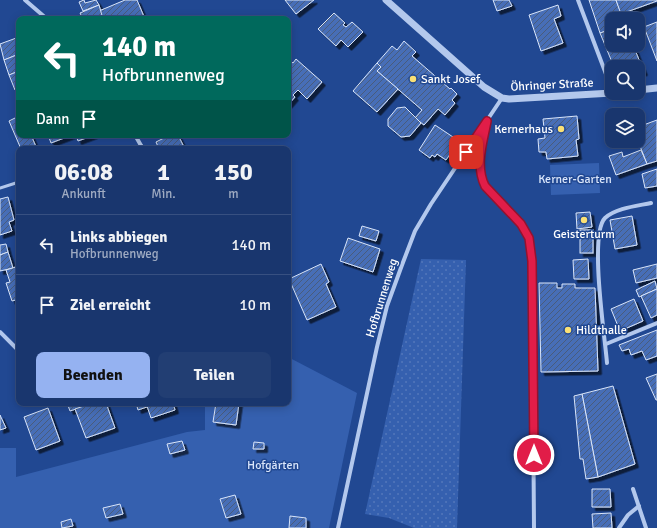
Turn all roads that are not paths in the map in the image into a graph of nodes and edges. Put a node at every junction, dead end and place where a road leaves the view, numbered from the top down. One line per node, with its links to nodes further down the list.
1 (25, 0): 4 (street)
2 (386, 0): 9 (street, Öhringer Straße)
3 (578, 0): 5 (street)
4 (44, 16)
5 (605, 73)
6 (657, 88): 7 (street)
7 (645, 89)
8 (605, 92): 9 (street, Öhringer Straße)
9 (502, 98): 10 (street, Hofbrunnenweg)
10 (487, 121): 21 (street, Hofbrunnenweg); 22 (street)
11 (16, 183): 12 (lane)
12 (0, 188)
13 (652, 203): 16 (street)
14 (657, 323): 16 (street)
15 (0, 332): 17 (street)
16 (606, 344): 18 (street)
17 (16, 348)
18 (607, 363)
19 (633, 489): 20 (street)
20 (638, 506): 23 (street); 24 (street)
21 (338, 528)
22 (534, 528)
23 (619, 528)
24 (646, 528)

